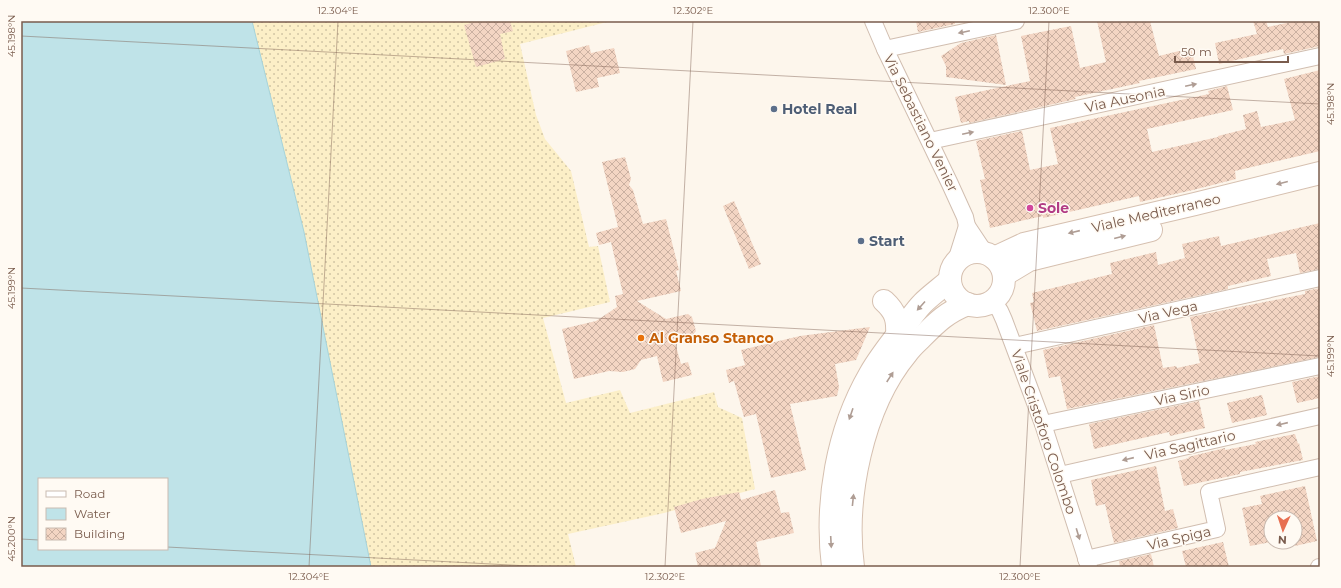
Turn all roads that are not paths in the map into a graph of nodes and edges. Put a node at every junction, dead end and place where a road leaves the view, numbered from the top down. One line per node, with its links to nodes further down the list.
1 (873, 21): 3 (street, Via Sebastiano Venier)
2 (1016, 21): 3 (street, one-way to 3)
3 (885, 49): 5 (street, Via Sebastiano Venier)
4 (1320, 56): 5 (street, Via Ausonia, one-way to 4)
5 (930, 141): 8 (street, Via Sebastiano Venier)
6 (1320, 173): 9 (street, Viale Mediterraneo, one-way to 9)
7 (1320, 188): 9 (street, Viale Mediterraneo, one-way to 7)
8 (968, 226): 9 (street, Via Sebastiano Venier); 10 (street)
9 (994, 262): 10 (street); 13 (street)
10 (953, 270): 14 (street); 15 (street, one-way to 15)
11 (1320, 278): 16 (street, Via Vega)
12 (884, 301): 15 (street)
13 (992, 301): 14 (street); 16 (street, Viale Cristoforo Colombo)
14 (968, 304): 24 (street, one-way to 14)
15 (897, 336): 23 (street, one-way to 23)
16 (1015, 346): 19 (street, Viale Cristoforo Colombo)
17 (1320, 366): 19 (street, Via Sirio)
18 (1320, 416): 21 (street, Via Sagittario, one-way to 21)
19 (1044, 424): 21 (street, Viale Cristoforo Colombo)
20 (1320, 467): 22 (street, Via Spiga)
21 (1060, 475): 22 (street, Viale Cristoforo Colombo, one-way to 22)
22 (1087, 563)
23 (833, 567)
24 (853, 567)

